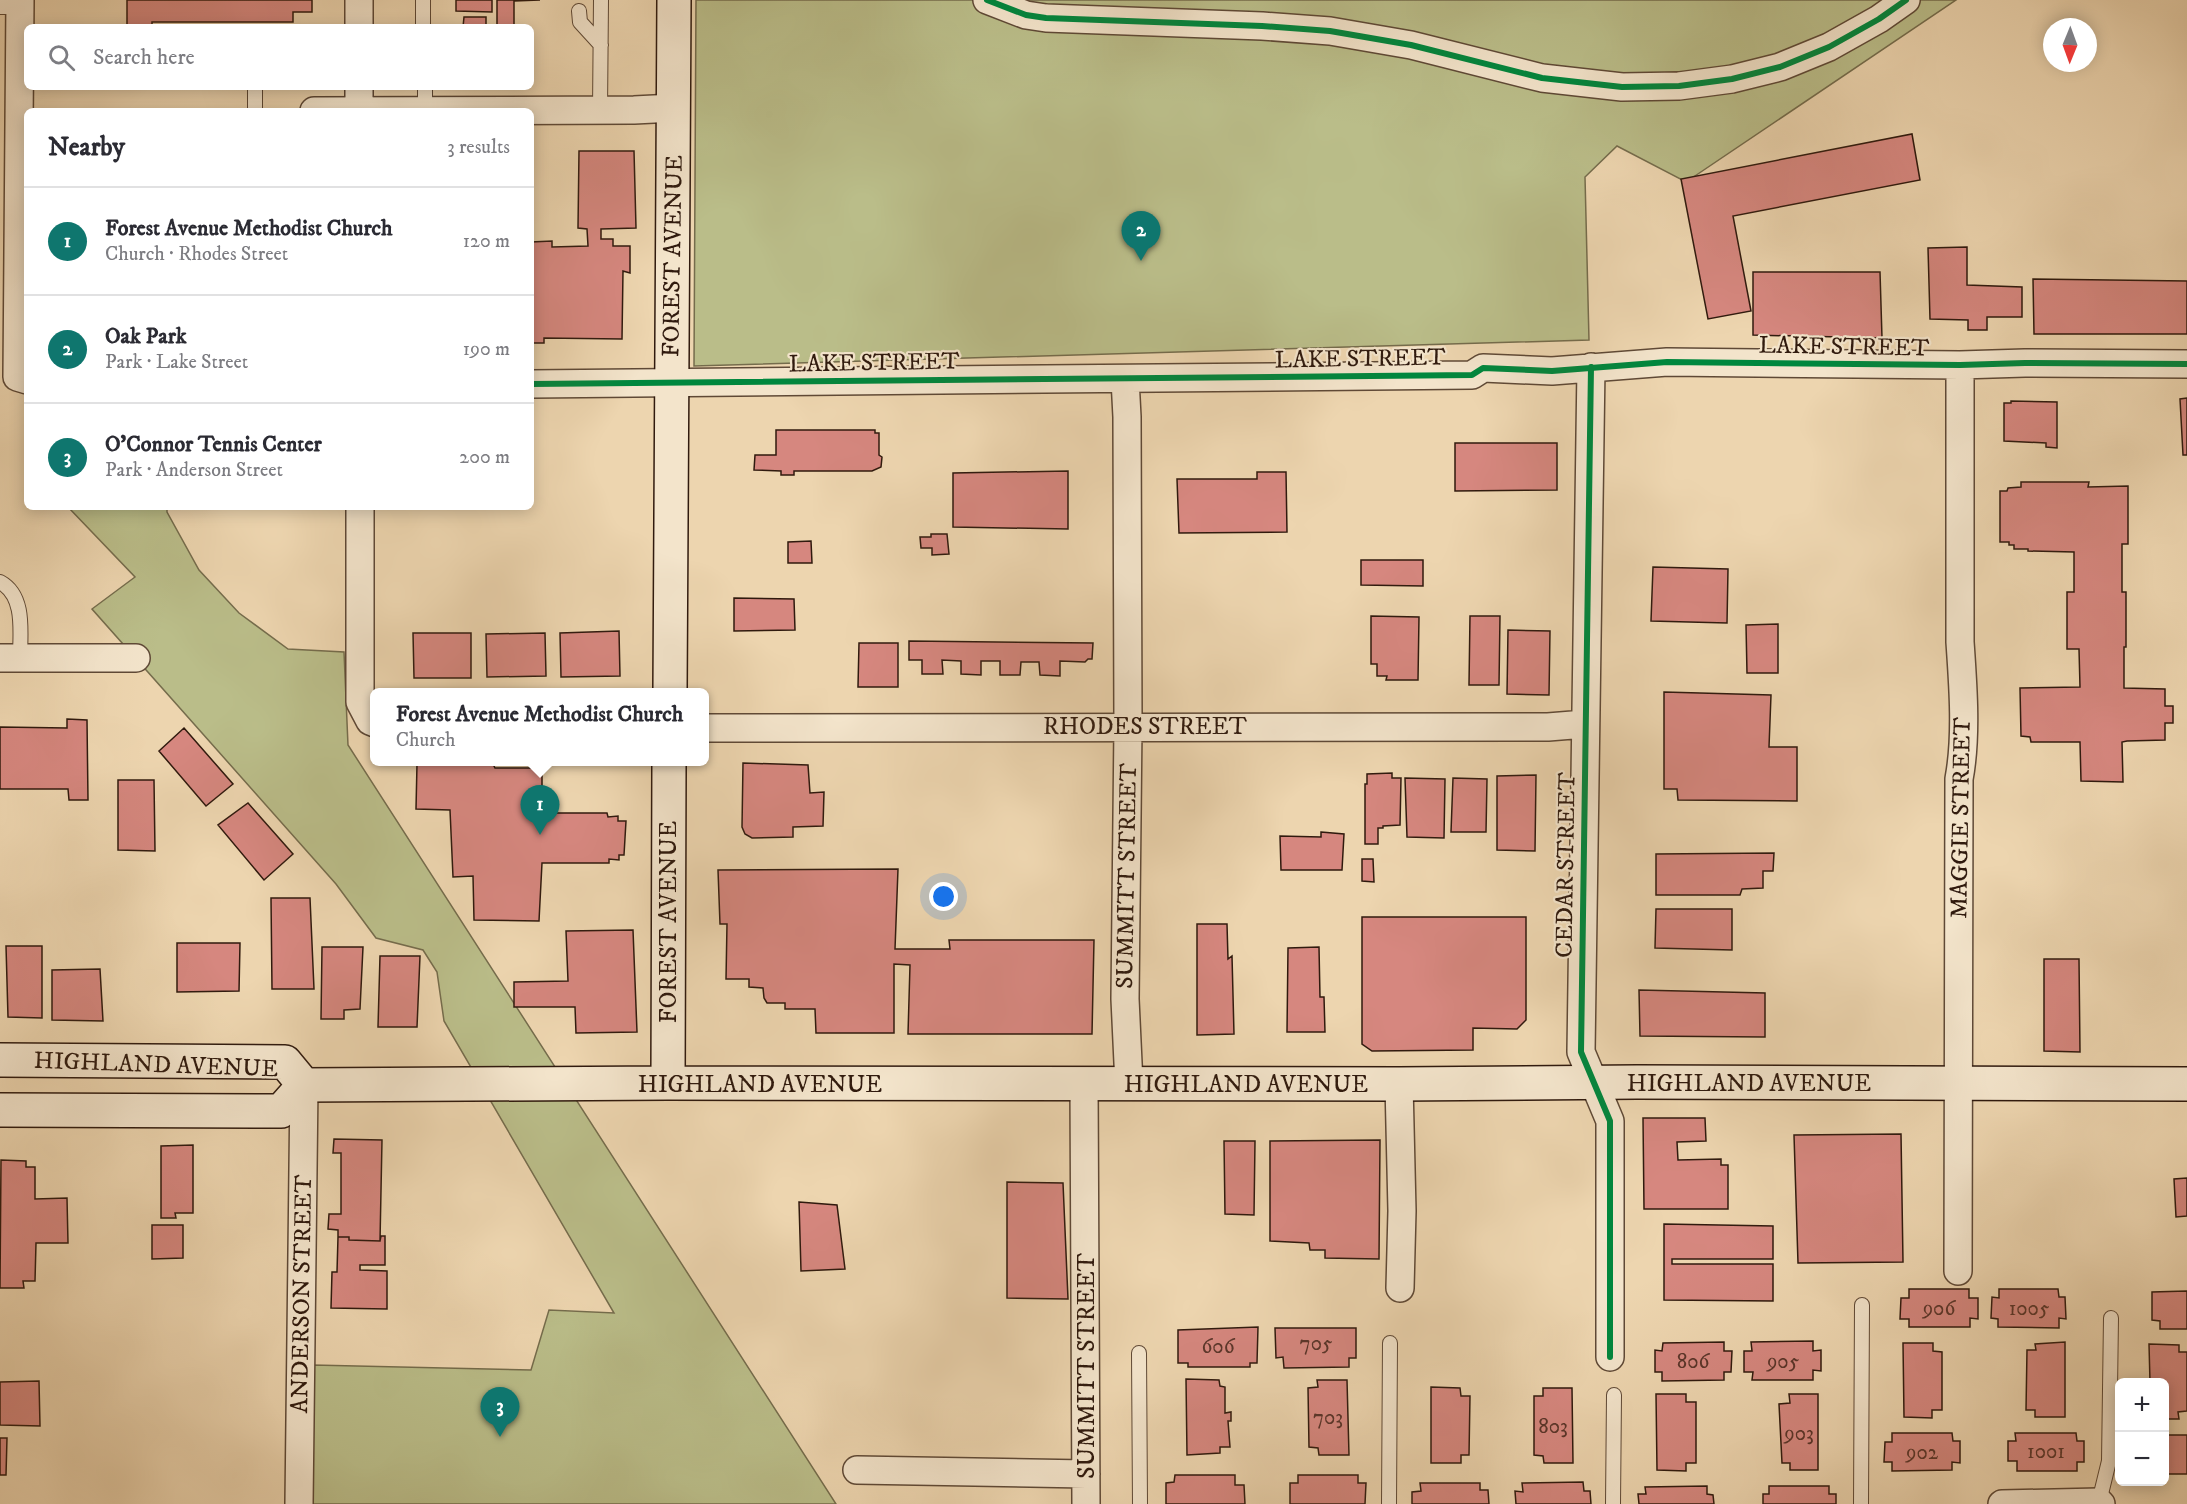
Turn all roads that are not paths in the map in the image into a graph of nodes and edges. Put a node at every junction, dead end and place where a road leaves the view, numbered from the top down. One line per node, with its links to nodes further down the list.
1 (359, 0): 9 (street)
2 (423, 0): 10 (lane)
3 (601, 0): 12 (lane)
4 (674, 0): 18 (main road, FOREST AVENUE)
5 (987, 0): 6 (street)
6 (1906, 0)
7 (14, 5): 11 (street)
8 (579, 11): 12 (lane)
9 (359, 24)
10 (423, 24)
11 (24, 39): 20 (street)
12 (601, 45): 19 (lane)
13 (255, 90): 16 (lane)
14 (425, 98): 15 (street); 19 (street)
15 (359, 103): 17 (street)
16 (255, 108)
17 (331, 108)
18 (674, 108): 19 (street); 26 (main road, FOREST AVENUE)
19 (600, 110)
20 (23, 115): 24 (street)
21 (2187, 364): 22 (street, LAKE STREET)
22 (1960, 365): 23 (street, LAKE STREET); 40 (street, MAGGIE STREET)
23 (1591, 367): 25 (street, LAKE STREET); 34 (street, CEDAR STREET)
24 (22, 378)
25 (1125, 379): 26 (street, LAKE STREET); 35 (street, SUMMITT STREET)
26 (671, 383): 27 (street, LAKE STREET); 32 (main road, FOREST AVENUE)
27 (534, 384)
28 (360, 510): 33 (street)
29 (0, 582): 30 (lane)
30 (10, 658): 31 (street)
31 (136, 658)
32 (670, 688)
33 (370, 719)
34 (1585, 724): 35 (street, RHODES STREET); 44 (street, CEDAR STREET)
35 (1128, 726): 36 (street, RHODES STREET); 42 (street, SUMMITT STREET)
36 (709, 728)
37 (669, 766): 39 (main road, FOREST AVENUE)
38 (0, 1060): 46 (main road, HIGHLAND AVENUE)
39 (668, 1083): 41 (main road, HIGHLAND AVENUE); 46 (main road, HIGHLAND AVENUE)
40 (1958, 1083): 44 (main road, HIGHLAND AVENUE); 45 (main road, HIGHLAND AVENUE); 48 (street, MAGGIE STREET)
41 (1084, 1084): 42 (main road, HIGHLAND AVENUE); 57 (street, SUMMITT STREET)
42 (1129, 1084): 43 (main road, HIGHLAND AVENUE)
43 (1399, 1084): 44 (main road, HIGHLAND AVENUE); 49 (street)
44 (1595, 1084): 54 (street, CEDAR STREET)
45 (2187, 1084)
46 (304, 1085): 47 (main road, HIGHLAND AVENUE); 59 (street, ANDERSON STREET)
47 (0, 1110)
48 (1958, 1271)
49 (1400, 1288)
50 (1862, 1305): 64 (lane)
51 (2110, 1318): 58 (lane)
52 (1390, 1343): 62 (lane)
53 (1139, 1353): 61 (lane)
54 (1610, 1357)
55 (1614, 1395): 63 (lane)
56 (856, 1470): 57 (street)
57 (1086, 1474): 60 (street, SUMMITT STREET)
58 (2100, 1503): 65 (street)
59 (299, 1504)
60 (1086, 1504)
61 (1140, 1504)
62 (1389, 1504)
63 (1613, 1504)
64 (1861, 1504)
65 (2002, 1504)

